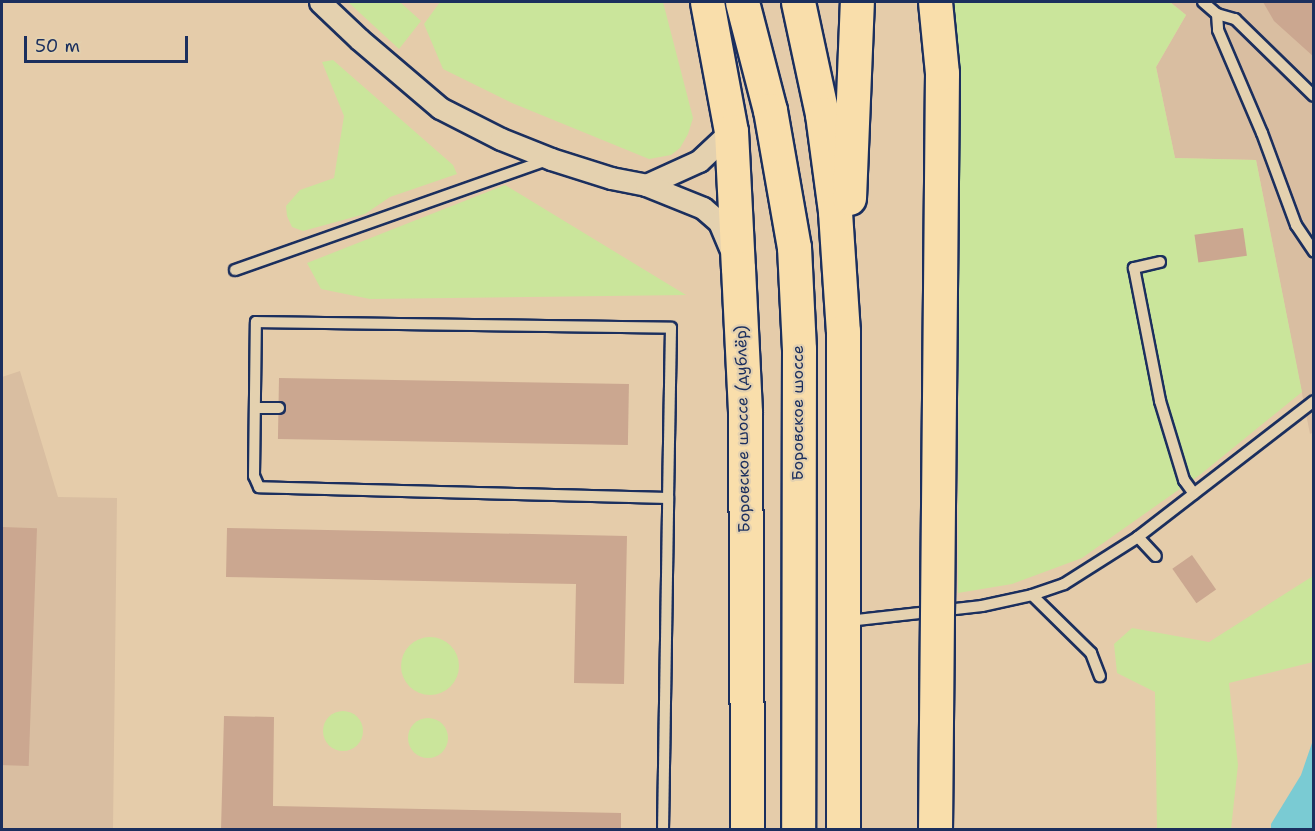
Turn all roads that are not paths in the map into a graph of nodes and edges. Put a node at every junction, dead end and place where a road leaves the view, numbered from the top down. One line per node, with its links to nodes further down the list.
1 (320, 2): 11 (street)
2 (742, 2): 30 (main road, Боровское шоссе)
3 (798, 2): 17 (main road)
4 (857, 2): 17 (main road)
5 (935, 2): 32 (main road, bridge)
6 (1203, 2): 8 (lane)
7 (707, 11): 10 (main road, Боровское шоссе (дублёр))
8 (1217, 14): 9 (lane); 13 (lane)
9 (1314, 96)
10 (731, 131): 12 (street); 15 (main road, Боровское шоссе (дублёр))
11 (551, 159): 12 (street); 16 (lane)
12 (646, 184): 15 (street)
13 (1314, 252)
14 (1160, 262): 21 (lane)
15 (738, 268): 29 (main road, Боровское шоссе (дублёр))
16 (235, 270)
17 (843, 331): 26 (main road)
18 (1313, 401): 21 (lane)
19 (255, 408): 20 (lane); 22 (lane); 22 (lane)
20 (279, 408)
21 (1194, 494): 23 (lane)
22 (668, 498): 28 (lane)
23 (1138, 537): 24 (lane); 25 (lane)
24 (1156, 556)
25 (1032, 595): 26 (lane); 27 (lane)
26 (841, 621): 31 (main road)
27 (1100, 676)
28 (663, 830)
29 (747, 830)
30 (798, 830)
31 (843, 830)
32 (935, 830)

